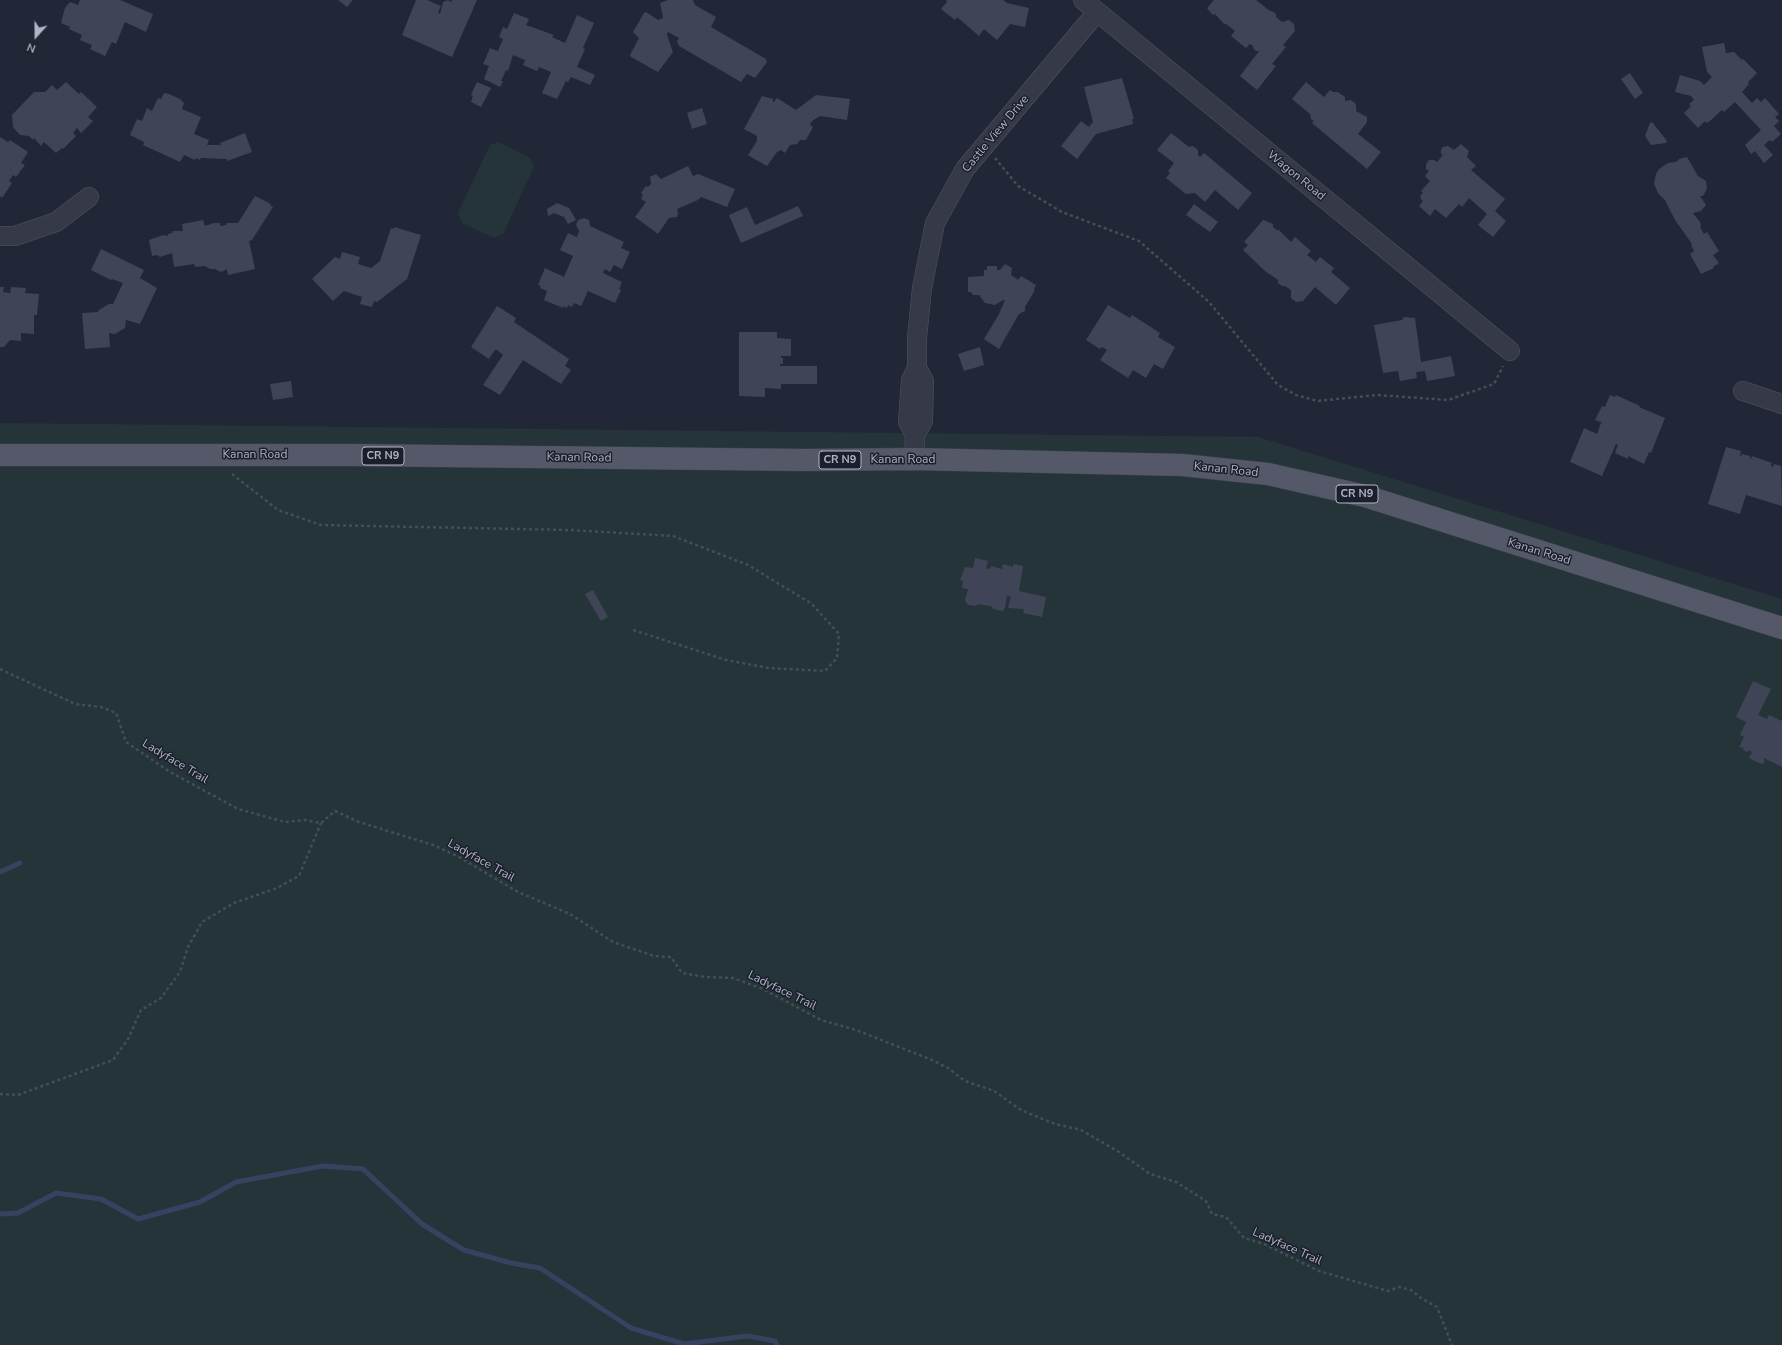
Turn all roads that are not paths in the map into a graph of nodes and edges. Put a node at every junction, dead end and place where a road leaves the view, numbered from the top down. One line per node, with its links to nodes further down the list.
1 (1083, 0): 2 (street, Wagon Road)
2 (1097, 12): 5 (street, Wagon Road); 9 (street, Castle View Drive)
3 (89, 197): 4 (street)
4 (0, 236)
5 (1510, 351)
6 (1743, 391): 7 (street)
7 (1782, 404)
8 (0, 455): 9 (main road, Kanan Road / CR N9)
9 (914, 459): 10 (main road, Kanan Road / CR N9)
10 (1782, 628)

